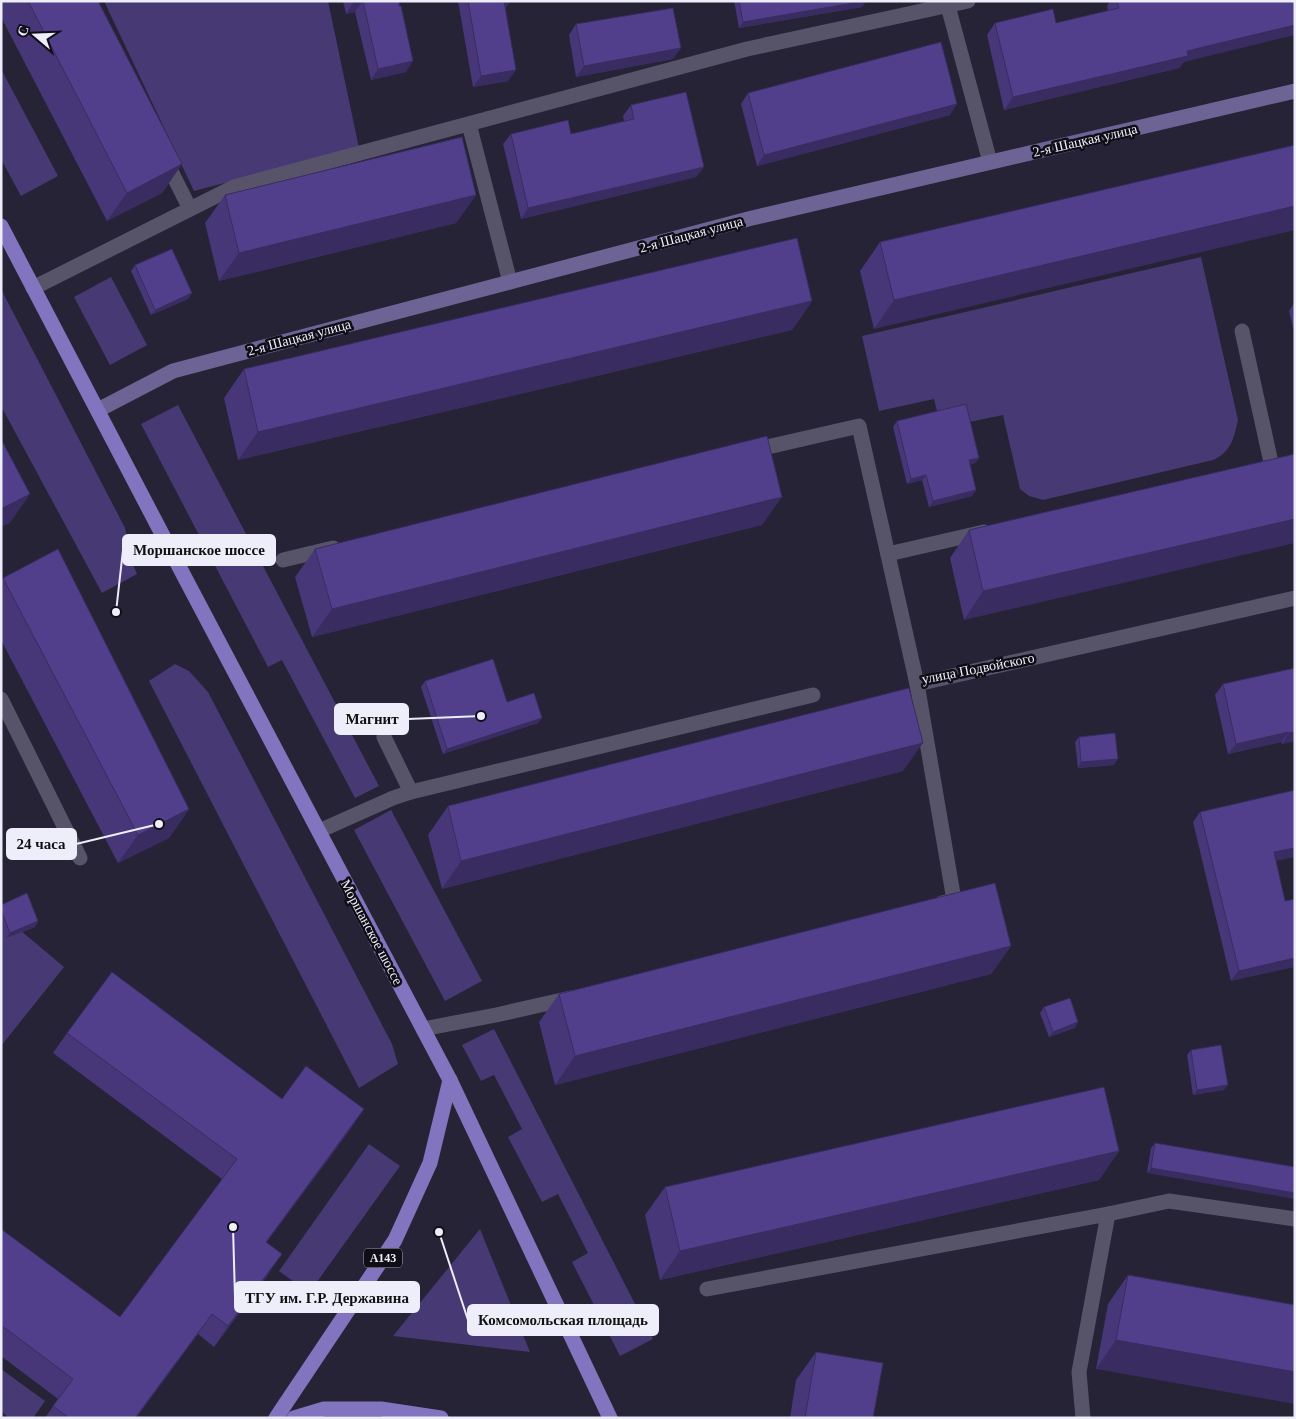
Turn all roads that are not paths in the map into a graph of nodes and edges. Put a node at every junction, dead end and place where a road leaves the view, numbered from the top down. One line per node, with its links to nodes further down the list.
1 (968, 1): 2 (street)
2 (948, 6): 4 (street); 6 (street)
3 (1295, 91): 6 (street, 2-я Шацкая улица)
4 (469, 124): 7 (street); 9 (street)
5 (160, 148): 7 (street)
6 (990, 162): 9 (street, 2-я Шацкая улица)
7 (190, 209): 10 (street)
8 (1, 226): 10 (main road, Моршанское шоссе)
9 (510, 282): 12 (street, 2-я Шацкая улица)
10 (33, 288): 12 (main road, Моршанское шоссе)
11 (1242, 330): 14 (street)
12 (98, 410): 25 (main road, Моршанское шоссе)
13 (734, 455): 17 (street, улица Подвойского)
14 (1243, 474)
15 (994, 530): 17 (street)
16 (350, 544): 18 (street)
17 (888, 554): 20 (street, улица Подвойского)
18 (283, 560)
19 (1295, 598): 20 (street, улица Подвойского)
20 (917, 684): 27 (street)
21 (813, 695): 24 (street)
22 (1, 700): 26 (street)
23 (384, 737): 24 (street)
24 (411, 792): 25 (street)
25 (319, 832): 29 (main road, Моршанское шоссе)
26 (80, 858)
27 (926, 907)
28 (582, 995): 29 (street)
29 (423, 1028): 30 (main road, Моршанское шоссе)
30 (450, 1080): 34 (main road, А143); 37 (main road, Моршанское шоссе)
31 (1108, 1214): 32 (street); 33 (street); 38 (street)
32 (1295, 1219)
33 (707, 1289)
34 (276, 1418)
35 (294, 1418): 36 (main road)
36 (441, 1418)
37 (610, 1418)
38 (1082, 1418)

